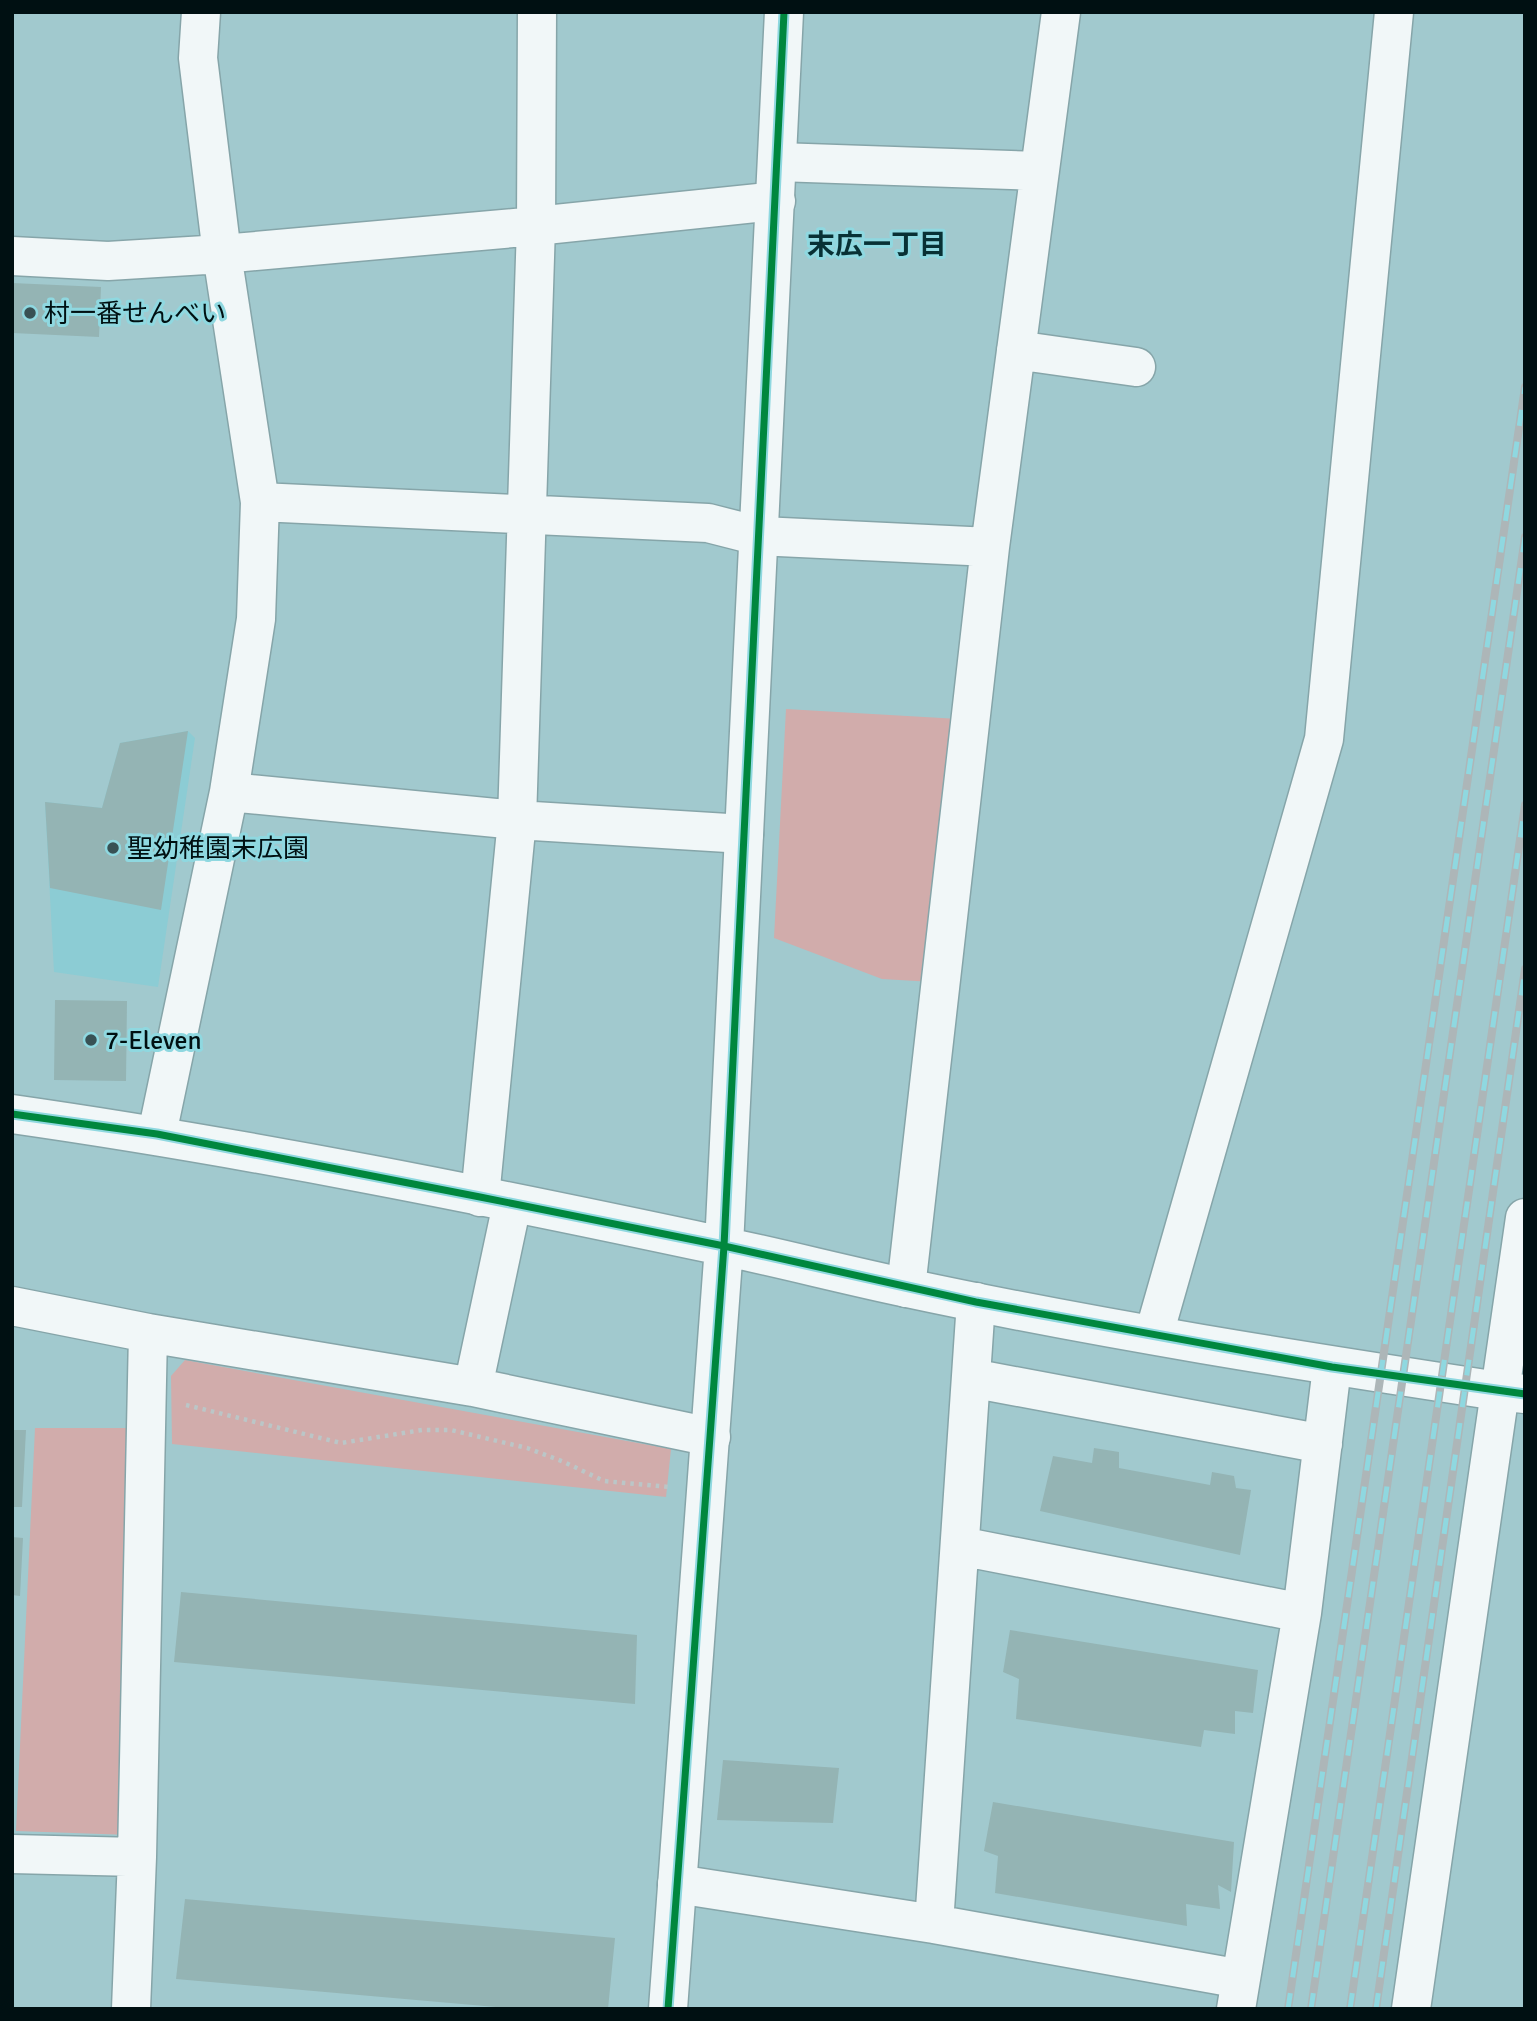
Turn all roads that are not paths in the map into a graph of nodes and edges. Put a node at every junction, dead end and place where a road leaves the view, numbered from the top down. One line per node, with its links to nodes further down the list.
1 (201, 12): 10 (street)
2 (537, 12): 9 (street)
3 (784, 12): 6 (street)
4 (1061, 12): 7 (street)
5 (1394, 12): 30 (street)
6 (778, 162): 7 (street); 8 (street)
7 (1040, 171): 12 (street)
8 (776, 201): 9 (street); 16 (street)
9 (536, 226): 10 (street); 15 (street)
10 (222, 254): 11 (street); 14 (street)
11 (12, 256)
12 (1016, 350): 13 (street); 17 (street)
13 (1136, 367)
14 (260, 502): 15 (street); 18 (street)
15 (525, 513): 16 (street); 19 (street)
16 (759, 536): 17 (street); 20 (street)
17 (990, 547): 26 (street)
18 (229, 792): 19 (street); 22 (street)
19 (517, 820): 20 (street); 23 (street)
20 (744, 834): 25 (street)
21 (12, 1114): 22 (street)
22 (157, 1135): 23 (street)
23 (496, 1200): 25 (street); 33 (street)
24 (1525, 1218): 34 (street)
25 (724, 1246): 26 (street); 35 (street)
26 (906, 1288): 27 (street)
27 (976, 1302): 30 (street); 32 (street)
28 (12, 1306): 29 (street)
29 (148, 1333): 33 (street); 40 (street)
30 (1154, 1335): 31 (street)
31 (1332, 1367): 34 (street); 36 (street)
32 (971, 1378): 36 (street); 37 (street)
33 (473, 1387): 35 (street)
34 (1512, 1392): 46 (street)
35 (711, 1437): 41 (street)
36 (1323, 1444): 38 (street)
37 (960, 1546): 38 (street); 42 (street)
38 (1302, 1613): 43 (street)
39 (12, 1854): 40 (street)
40 (137, 1857): 44 (street)
41 (677, 1884): 42 (street); 45 (street)
42 (934, 1924): 43 (street)
43 (1238, 1994)
44 (131, 2009)
45 (668, 2009)
46 (1411, 2009)

